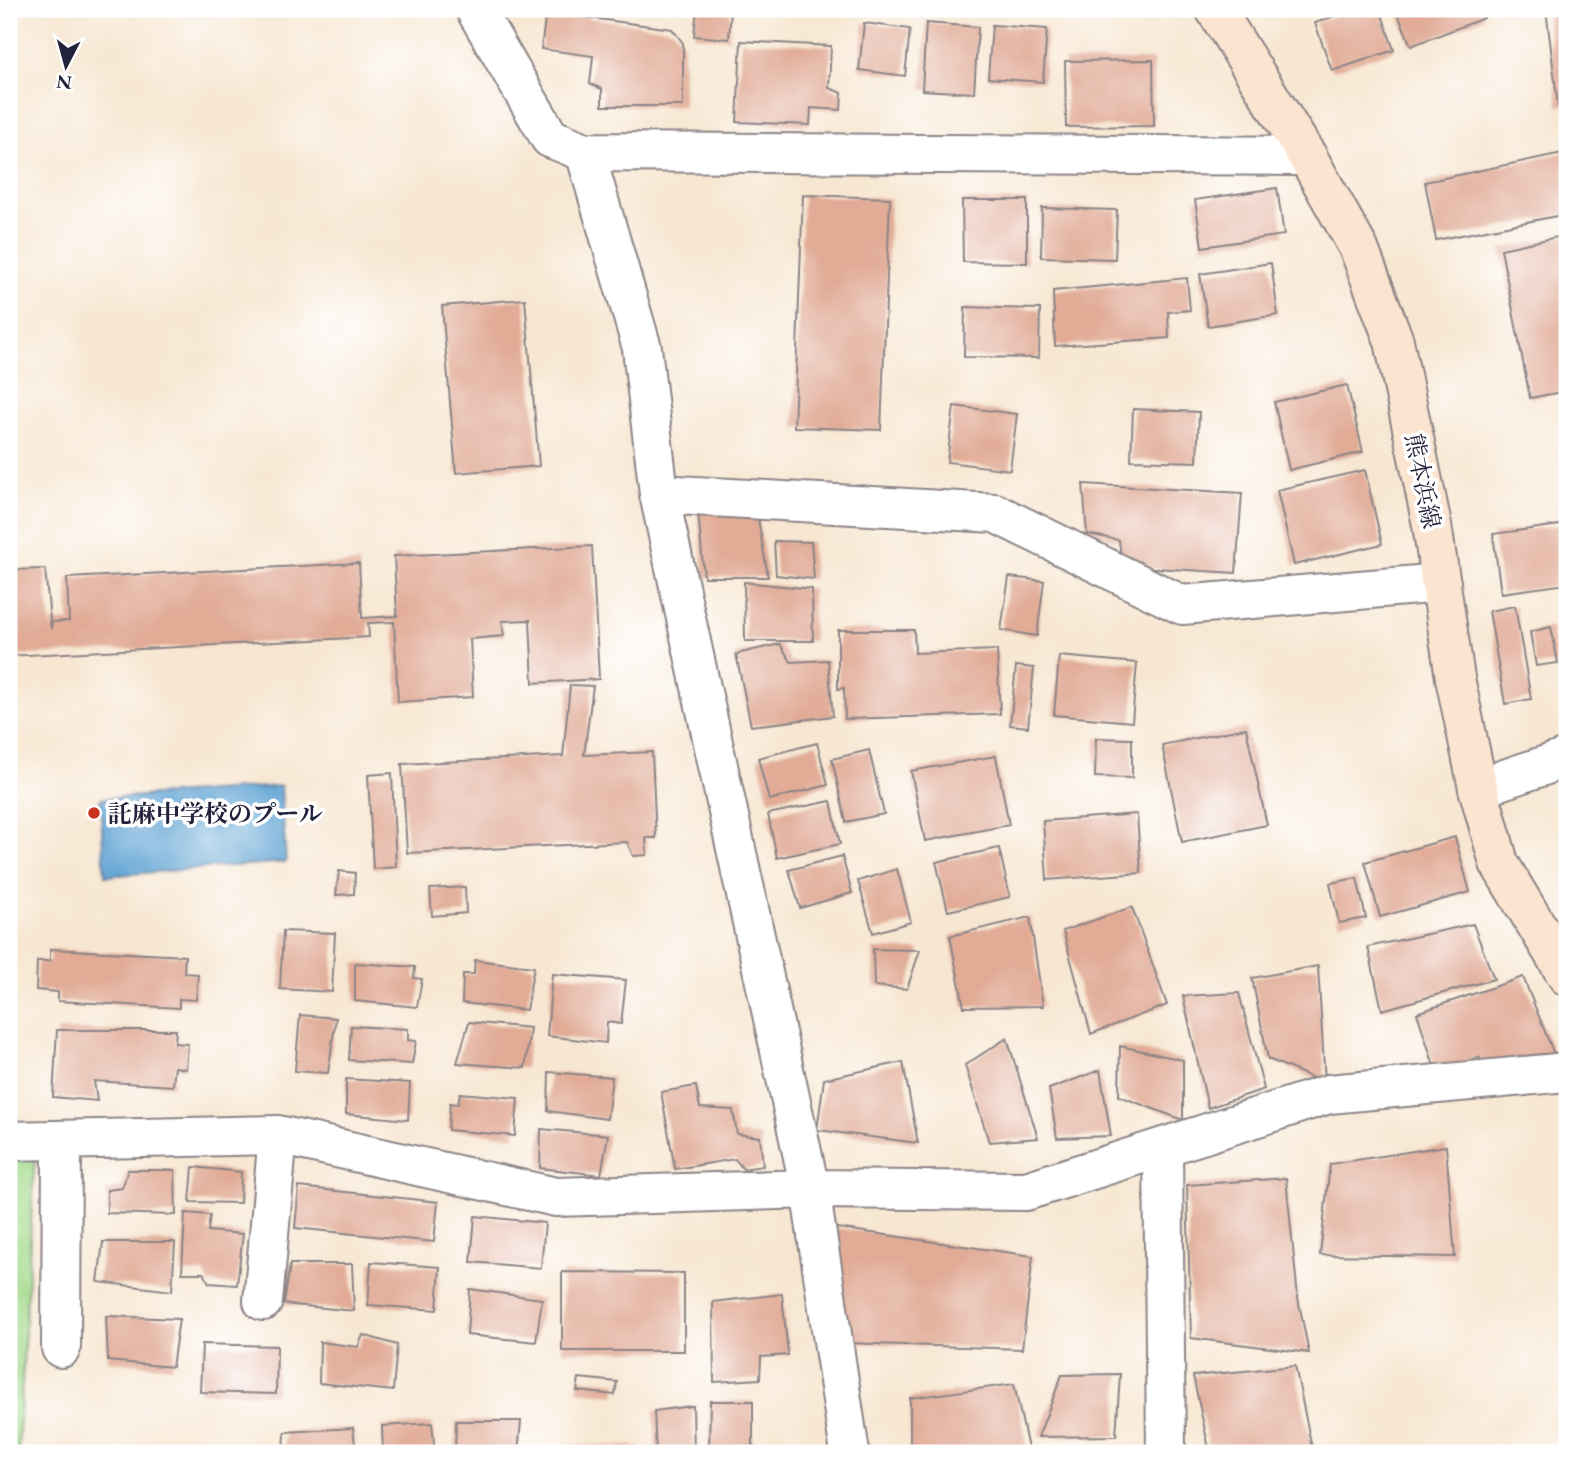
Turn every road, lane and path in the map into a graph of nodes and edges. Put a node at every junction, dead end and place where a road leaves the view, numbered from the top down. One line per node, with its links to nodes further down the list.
1 (475, 9): 3 (street)
2 (1215, 9): 4 (main road, 熊本浜線)
3 (585, 152): 4 (street); 5 (street)
4 (1307, 156): 6 (main road, 熊本浜線)
5 (659, 494): 6 (street); 15 (street)
6 (1441, 583): 8 (main road, 熊本浜線)
7 (1567, 758): 8 (street)
8 (1478, 788): 9 (main road, 熊本浜線)
9 (1567, 976)
10 (1567, 1072): 14 (street)
11 (278, 1135): 12 (street); 15 (street); 16 (street)
12 (62, 1140): 13 (street); 17 (street)
13 (9, 1141)
14 (1163, 1147): 15 (street); 19 (street)
15 (810, 1189): 18 (street)
16 (263, 1301)
17 (61, 1348)
18 (850, 1453)
19 (1167, 1453)

